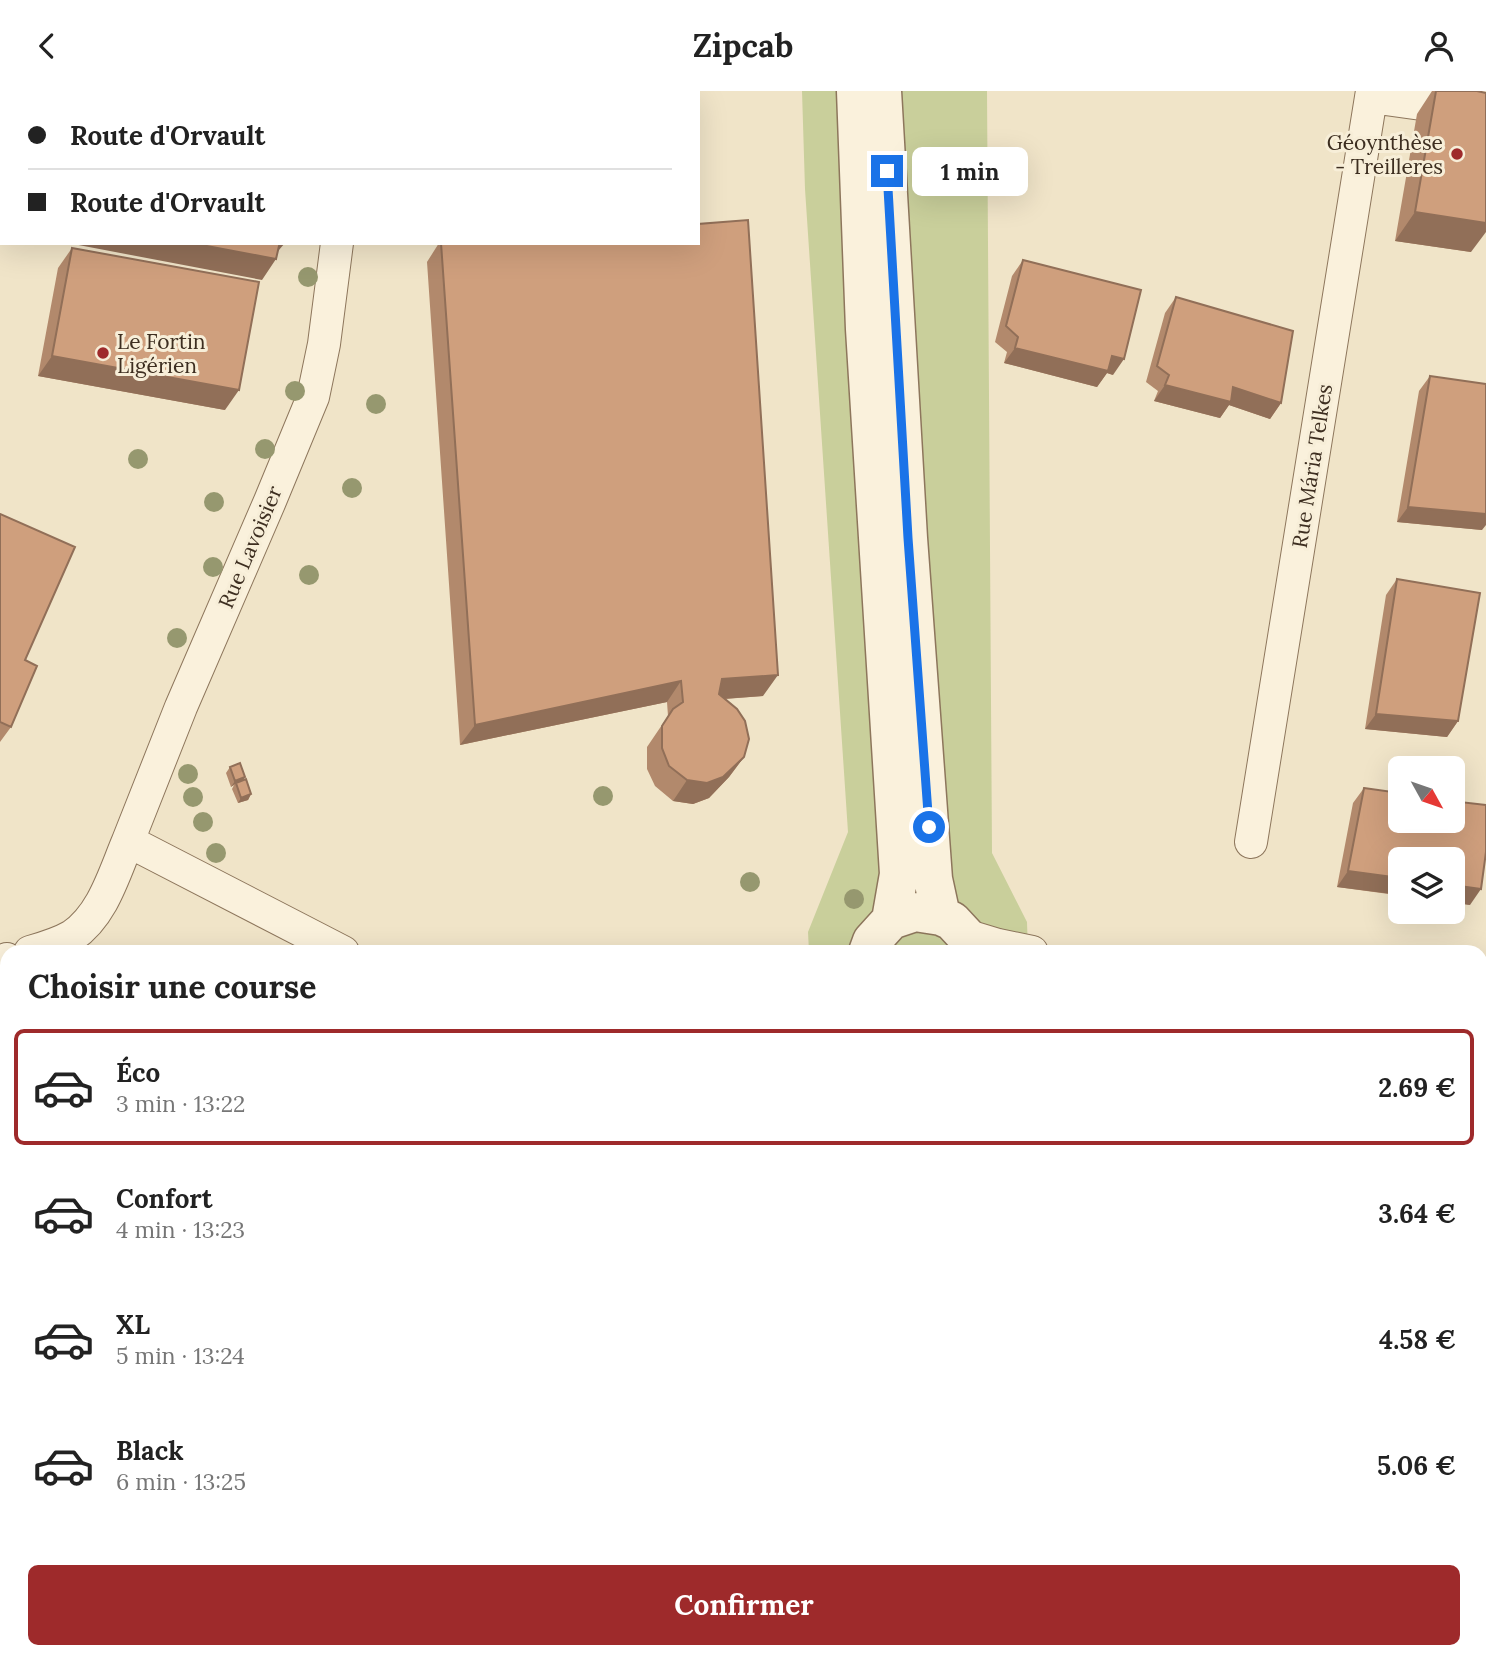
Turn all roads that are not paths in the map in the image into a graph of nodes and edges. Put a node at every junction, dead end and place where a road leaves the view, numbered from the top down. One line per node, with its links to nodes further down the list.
1 (856, 91): 9 (street)
2 (882, 91): 8 (street)
3 (1372, 94): 4 (street); 7 (street, Rue Mária Telkes)
4 (1486, 113)
5 (337, 245): 6 (street, Rue Lavoisier)
6 (128, 841): 10 (street, Rue Lavoisier); 11 (street)
7 (1251, 842)
8 (959, 934): 9 (street); 12 (street)
9 (871, 941)
10 (48, 945)
11 (329, 945)
12 (998, 945)

